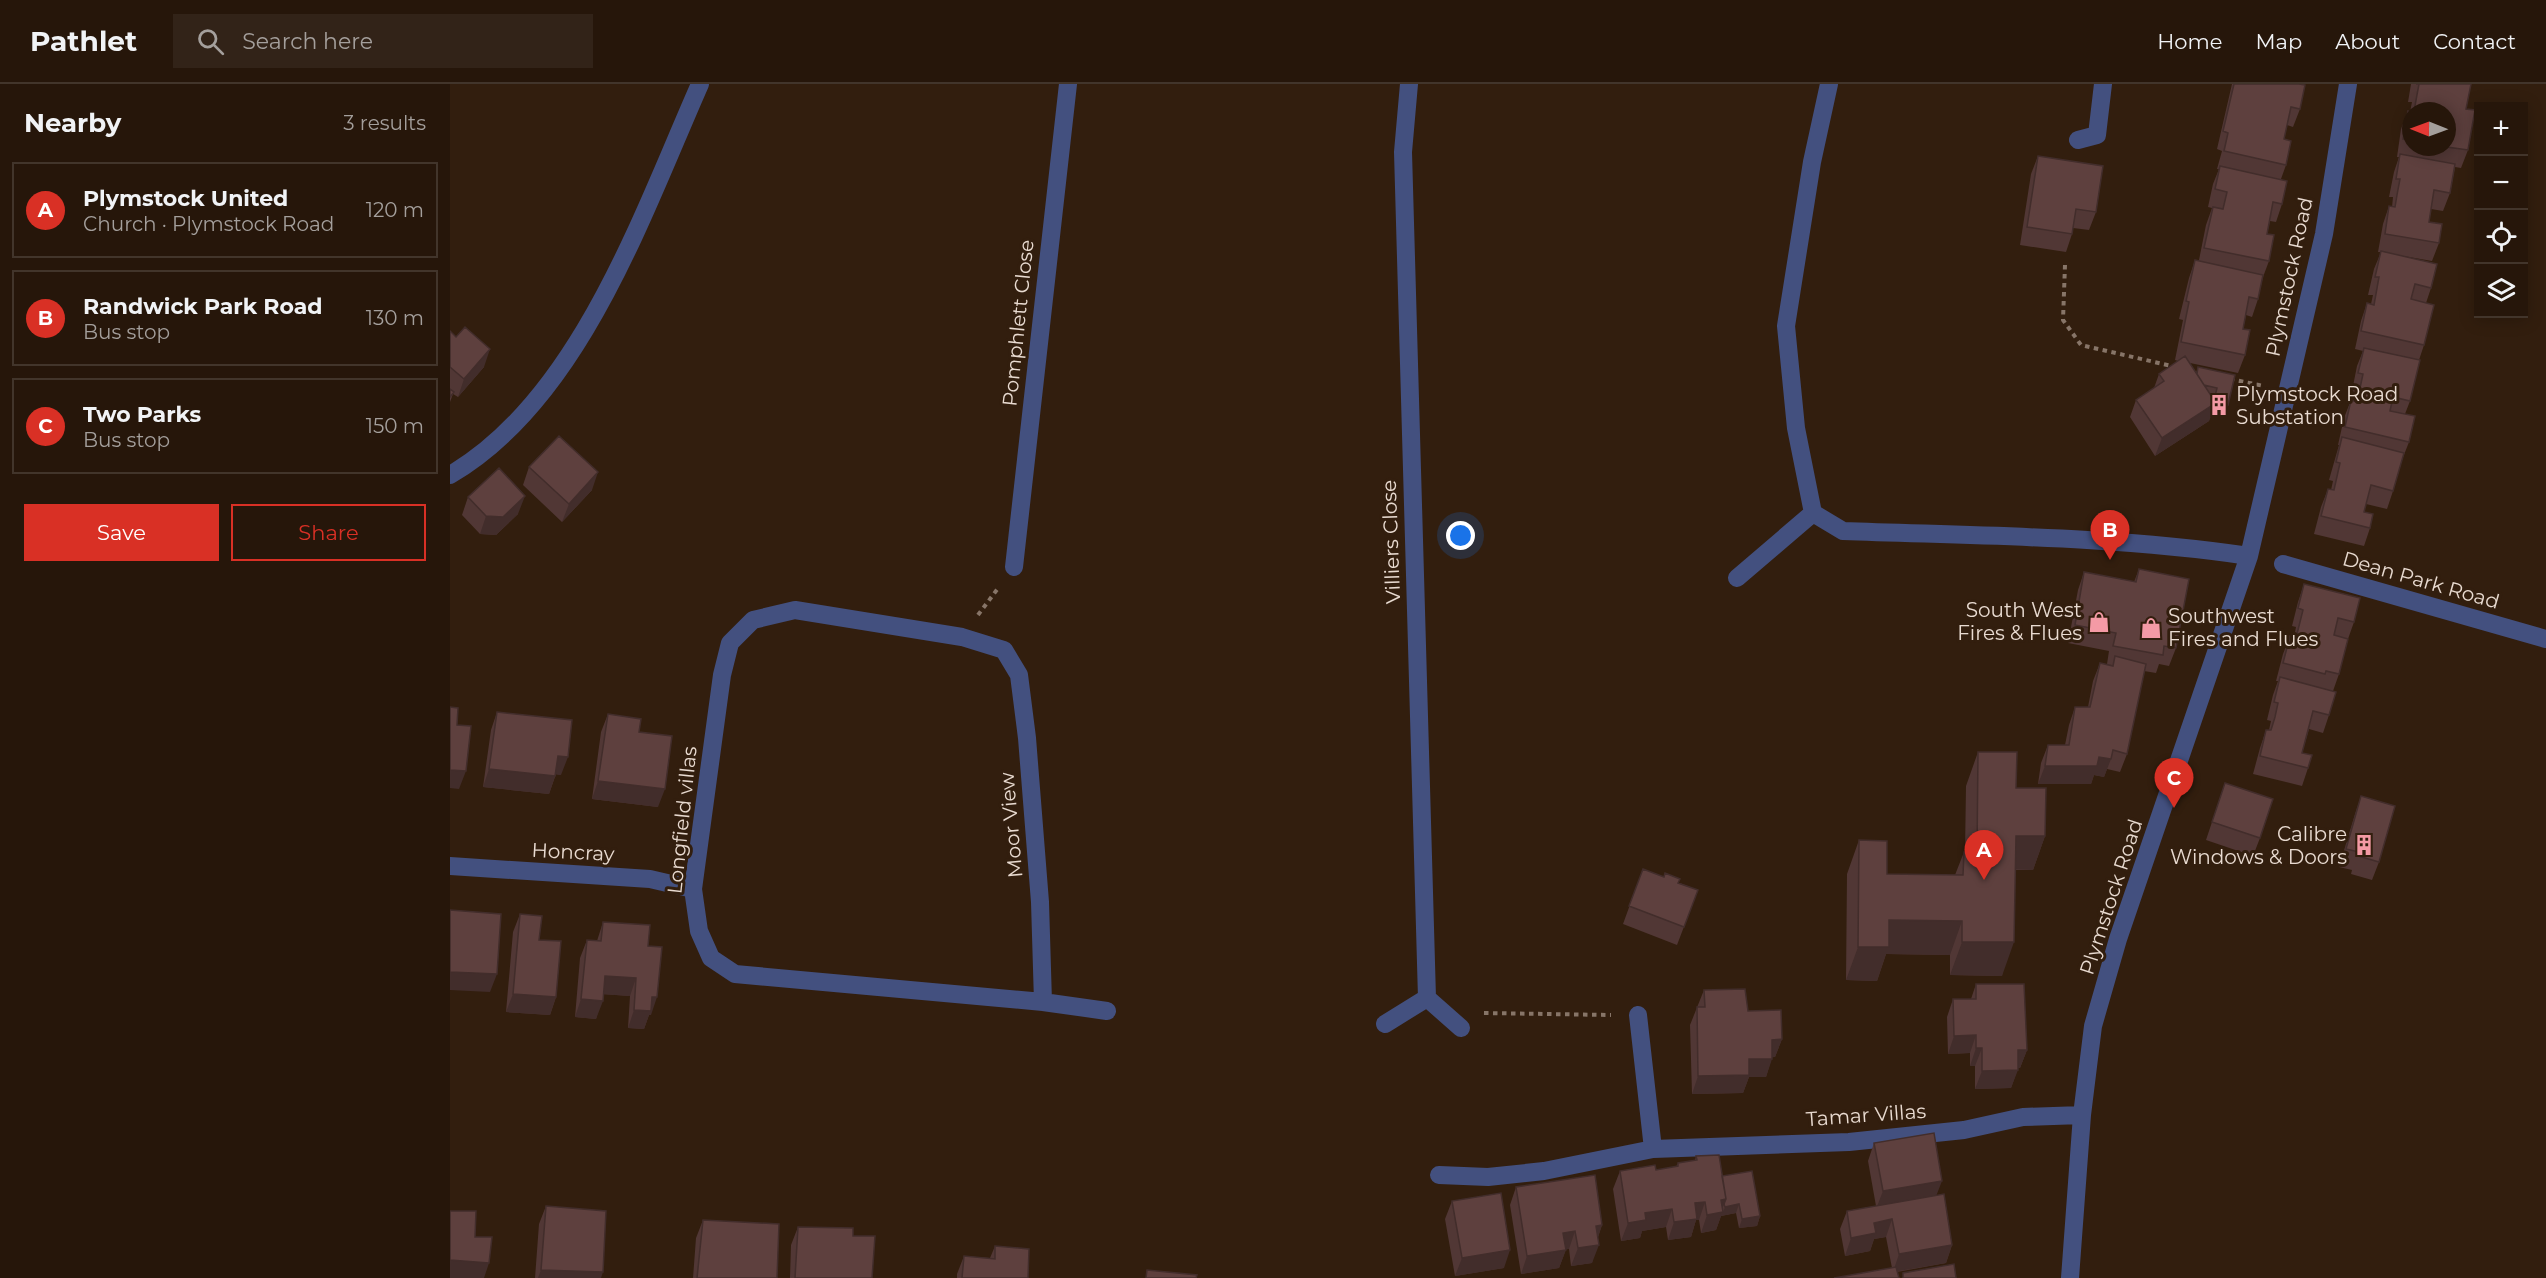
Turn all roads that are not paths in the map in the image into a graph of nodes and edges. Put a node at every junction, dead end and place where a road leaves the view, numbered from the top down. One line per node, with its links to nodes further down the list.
1 (700, 84): 8 (street)
2 (1068, 84): 12 (street, Pomphlett Close)
3 (1409, 84): 18 (street, Villiers Close)
4 (1830, 84): 9 (street)
5 (2103, 84): 7 (street)
6 (2348, 84): 10 (street, Plymstock Road)
7 (2078, 140)
8 (450, 475)
9 (1813, 513): 10 (street); 13 (street)
10 (2249, 556): 24 (street, Plymstock Road)
11 (2283, 564): 14 (street, Dean Park Road)
12 (1014, 567)
13 (1737, 578)
14 (2546, 639)
15 (1004, 650): 17 (street, Longfield villas); 19 (street, Moor View)
16 (450, 866): 17 (street, Honcray)
17 (693, 889): 19 (street, Longfield villas)
18 (1428, 998): 22 (street); 23 (street)
19 (1043, 1002): 20 (street, Longfield villas)
20 (1107, 1011)
21 (1638, 1015): 25 (street)
22 (1385, 1024)
23 (1456, 1024)
24 (2082, 1115): 25 (street, Tamar Villas); 27 (street, Plymstock Road)
25 (1653, 1149): 26 (street, Tamar Villas)
26 (1439, 1175)
27 (2070, 1278)

